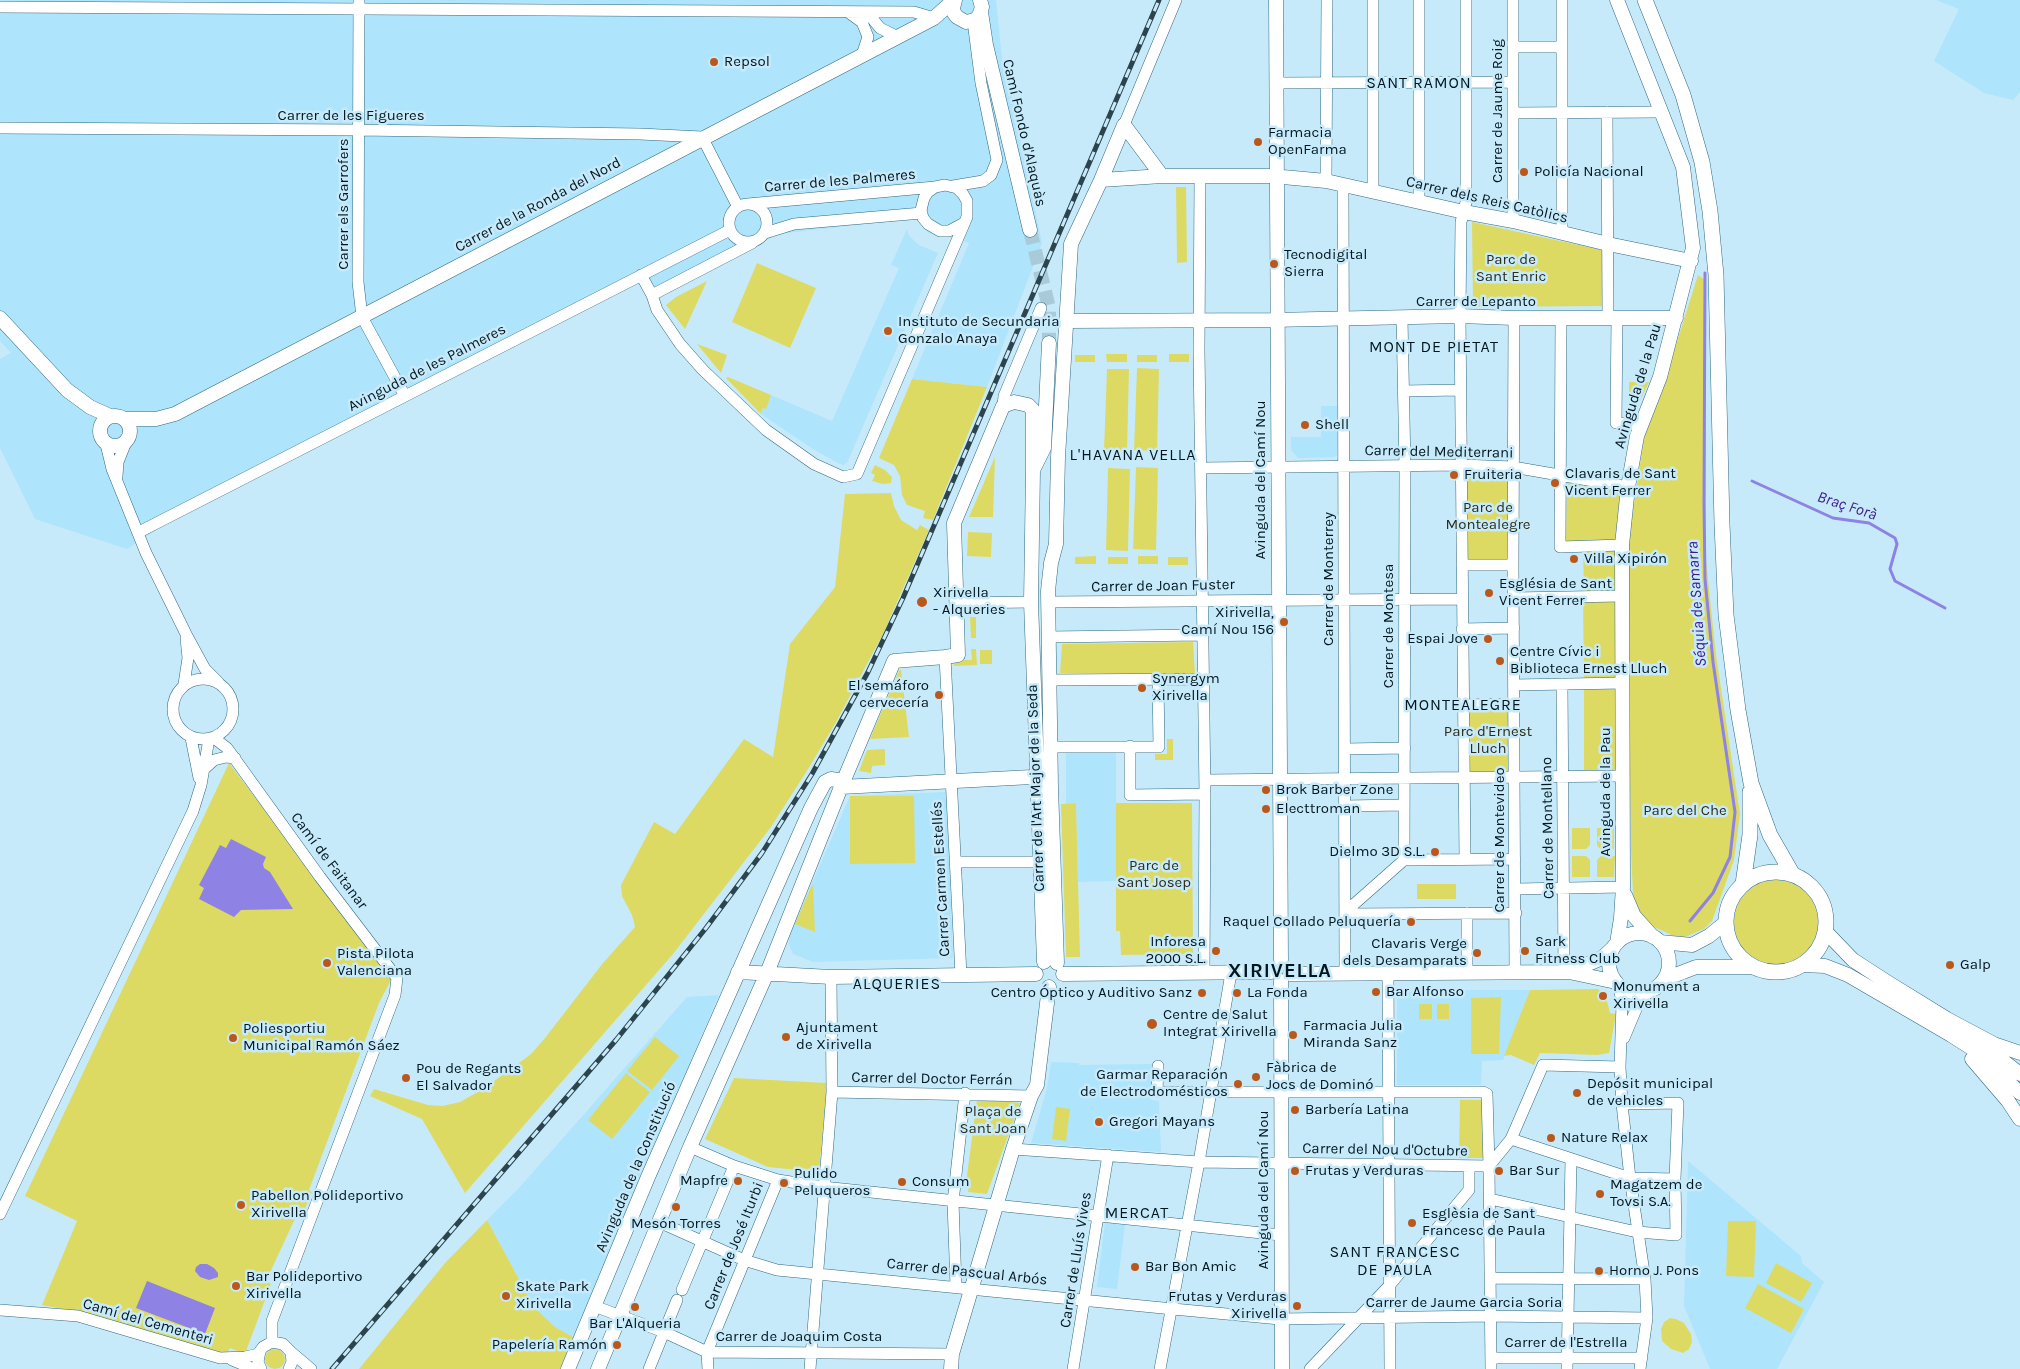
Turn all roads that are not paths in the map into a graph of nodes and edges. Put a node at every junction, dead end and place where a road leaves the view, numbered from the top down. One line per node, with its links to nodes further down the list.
1 (954, 0): 17 (street, Carrer de la Ronda del Nord); 18 (street)
2 (1176, 0): 34 (street)
3 (1276, 0): 25 (street, Avinguda del Camí Nou)
4 (1327, 0): 28 (street)
5 (1373, 0): 29 (street)
6 (1419, 0): 26 (street)
7 (1466, 0): 27 (street)
8 (1513, 0): 21 (street, Carrer de Jaume Roig)
9 (1562, 0): 22 (street)
10 (1617, 0): 33 (street, Avinguda de la Pau)
11 (360, 4): 14 (street); 15 (street); 36 (street, Carrer els Garrofers)
12 (1648, 4): 150 (main road)
13 (981, 6): 18 (street); 20 (street, Camí Fondo d'Alaquàs)
14 (0, 7)
15 (848, 12): 16 (street); 23 (street)
16 (867, 12): 17 (street); 19 (street)
17 (934, 18): 18 (street, Carrer de la Ronda del Nord); 19 (street, Carrer de la Ronda del Nord)
18 (965, 23): 20 (street, Camí Fondo d'Alaquàs); 44 (street)
19 (898, 36): 23 (street, Carrer de la Ronda del Nord)
20 (986, 45): 54 (street, Camí Fondo d'Alaquàs)
21 (1513, 47): 22 (street); 24 (street, Carrer de Jaume Roig)
22 (1562, 47): 31 (street)
23 (862, 55): 37 (street, Carrer de la Ronda del Nord)
24 (1513, 82): 27 (street); 30 (street, Carrer de Jaume Roig)
25 (1276, 83): 28 (street); 40 (street, Avinguda del Camí Nou)
26 (1420, 83): 27 (street); 29 (street); 47 (street)
27 (1466, 83): 49 (street)
28 (1326, 84): 29 (street); 42 (street)
29 (1374, 84): 46 (street)
30 (1513, 112): 31 (street); 51 (street, Carrer de Jaume Roig)
31 (1561, 112): 32 (street); 56 (street)
32 (1607, 112): 33 (street); 58 (street)
33 (1661, 112): 59 (street, Avinguda de la Pau)
34 (1124, 125): 38 (street); 41 (street, Carrer de l'Art Major de la Seda)
35 (0, 128): 36 (street, Carrer de les Figueres)
36 (359, 130): 37 (street, Carrer de les Figueres); 64 (street, Carrer els Garrofers)
37 (702, 137): 48 (street); 64 (street, Carrer de la Ronda del Nord)
38 (1162, 176): 39 (street, Carrer dels Reis Catòlics); 41 (street, Carrer dels Reis Catòlics)
39 (1200, 177): 40 (street, Carrer dels Reis Catòlics); 72 (street)
40 (1276, 177): 42 (street, Carrer dels Reis Catòlics); 73 (street, Avinguda del Camí Nou)
41 (1101, 180): 74 (street, Carrer de l'Art Major de la Seda)
42 (1326, 181): 43 (street, Carrer dels Reis Catòlics)
43 (1343, 185): 46 (street, Carrer dels Reis Catòlics); 67 (street, Carrer de Monterrey)
44 (953, 186): 45 (street); 52 (street)
45 (935, 187): 48 (street, Carrer de les Palmeres); 50 (street)
46 (1373, 191): 47 (street, Carrer dels Reis Catòlics)
47 (1419, 202): 49 (street, Carrer dels Reis Catòlics)
48 (743, 206): 53 (street); 55 (street)
49 (1464, 212): 51 (street, Carrer dels Reis Catòlics); 63 (street)
50 (922, 213): 52 (street); 55 (street)
51 (1513, 221): 56 (street, Carrer dels Reis Catòlics)
52 (962, 224): 61 (street)
53 (730, 230): 57 (street); 60 (street, Avinguda de les Palmeres)
54 (1030, 230)
55 (764, 233): 57 (street)
56 (1562, 233): 58 (street, Carrer dels Reis Catòlics)
57 (755, 241): 61 (street)
58 (1608, 244): 59 (street, Carrer dels Reis Catòlics); 65 (street)
59 (1691, 261): 71 (street, Avinguda de la Pau)
60 (640, 275): 61 (street); 79 (street, Avinguda de les Palmeres)
61 (652, 295)
62 (1041, 308): 80 (street)
63 (1460, 316): 68 (street, Carrer de Lepanto); 69 (street, Carrer de Lepanto); 76 (street)
64 (362, 317): 79 (street, Carrer els Garrofers); 82 (street, Carrer de la Ronda del Nord)
65 (1613, 317): 70 (street, Carrer de Lepanto); 71 (street, Carrer de Lepanto); 84 (street)
66 (0, 318): 78 (street)
67 (1343, 318): 68 (street, Carrer de Lepanto); 73 (street, Carrer de Lepanto); 91 (street, Carrer de Monterrey)
68 (1402, 318): 77 (street, Carrer de Montesa)
69 (1514, 318): 70 (street, Carrer de Lepanto); 93 (street, Carrer de Montevideo)
70 (1561, 318): 96 (street)
71 (1676, 318): 84 (street, Avinguda de la Pau)
72 (1199, 320): 73 (street, Carrer de Lepanto); 74 (street, Carrer de Lepanto); 94 (street)
73 (1277, 320): 90 (street, Avinguda del Camí Nou)
74 (1067, 321): 88 (street, Carrer de l'Art Major de la Seda)
75 (1050, 343): 83 (street, Carrer de l'Art Major de la Seda)
76 (1460, 390): 77 (street); 89 (street)
77 (1403, 391): 92 (street, Carrer de Montesa)
78 (74, 396): 81 (street); 85 (street)
79 (405, 396): 99 (street, Avinguda de les Palmeres)
80 (1003, 406): 95 (street, Carrer de l'Art Major de la Seda); 112 (street)
81 (117, 418): 82 (street, Carrer de la Ronda del Nord); 85 (street); 86 (street)
82 (156, 419): 86 (street, Carrer de la Ronda del Nord)
83 (1046, 421): 88 (street, Carrer de l'Art Major de la Seda); 95 (street, Carrer de l'Art Major de la Seda)
84 (1641, 425): 98 (street, Avinguda de la Pau)
85 (99, 431): 87 (street)
86 (128, 439): 87 (street); 97 (street)
87 (106, 444): 97 (street)
88 (1058, 458): 111 (street, Carrer de l'Art Major de la Seda)
89 (1461, 465): 92 (street, Carrer del Mediterrani); 93 (street, Carrer del Mediterrani); 101 (street)
90 (1277, 466): 91 (street, Carrer del Mediterrani); 94 (street, Carrer del Mediterrani); 106 (street, Avinguda del Camí Nou)
91 (1344, 466): 92 (street, Carrer del Mediterrani); 107 (street, Carrer de Monterrey)
92 (1405, 466): 108 (street, Carrer de Montesa)
93 (1513, 467): 96 (street, Carrer del Mediterrani); 102 (street, Carrer de Montevideo)
94 (1200, 468): 105 (street)
95 (1033, 470): 110 (street, Carrer de l'Art Major de la Seda)
96 (1560, 475): 98 (street, Carrer del Mediterrani); 100 (street)
97 (117, 481): 99 (street)
98 (1628, 486): 100 (street, Avinguda de la Pau)
99 (139, 532): 115 (street)
100 (1622, 545): 103 (street, Avinguda de la Pau)
101 (1462, 565): 102 (street); 109 (street)
102 (1513, 565): 104 (street, Carrer de Montevideo)
103 (1622, 596): 104 (street); 123 (street, Avinguda de la Pau)
104 (1513, 598): 113 (street, Carrer de Montevideo)
105 (1202, 600): 106 (street, Carrer de Joan Fuster); 111 (street, Carrer de Joan Fuster); 116 (street)
106 (1278, 600): 107 (street, Carrer de Joan Fuster); 147 (street, Avinguda del Camí Nou)
107 (1344, 600): 108 (street, Carrer de Joan Fuster); 136 (street, Carrer de Monterrey)
108 (1404, 600): 109 (street, Carrer de Joan Fuster); 135 (street, Carrer de Montesa)
109 (1462, 600): 114 (street)
110 (1031, 602): 111 (street); 111 (street); 112 (street); 144 (street, Carrer de l'Art Major de la Seda)
111 (1048, 602): 117 (street, Carrer de l'Art Major de la Seda)
112 (958, 604): 118 (street)
113 (1514, 628): 114 (street); 126 (street, Carrer de Montevideo)
114 (1462, 629): 128 (street)
115 (186, 634): 122 (street); 124 (street)
116 (1202, 635): 117 (street); 121 (street)
117 (1048, 637): 119 (street, Carrer de l'Art Major de la Seda)
118 (946, 657): 149 (street, Carrer Carmen Estellés); 152 (street)
119 (1049, 680): 120 (street); 133 (street, Carrer de l'Art Major de la Seda)
120 (1158, 680): 121 (street); 132 (street)
121 (1203, 680): 148 (street)
122 (218, 682): 124 (street); 129 (street)
123 (1622, 683): 125 (street); 143 (street, Avinguda de la Pau)
124 (184, 684): 130 (street)
125 (1562, 684): 126 (street); 142 (street, Carrer de Montellano)
126 (1514, 685): 127 (street, Carrer de Montevideo)
127 (1514, 704): 128 (street); 141 (street, Carrer de Montevideo)
128 (1463, 705): 140 (street)
129 (226, 728): 131 (street); 134 (street)
130 (191, 738): 131 (street); 151 (street)
131 (212, 738): 134 (street, Camí de Faitanar); 138 (street)
132 (1130, 746): 133 (street); 153 (street)
133 (1051, 747): 139 (street, Carrer de l'Art Major de la Seda)
134 (227, 748): 137 (street, Camí de Faitanar)
135 (1405, 748): 136 (street); 146 (street, Carrer de Montesa)
136 (1345, 749): 145 (street, Carrer de Monterrey)
137 (235, 758): 138 (street); 258 (street, Camí de Faitanar)
138 (203, 770): 151 (street)
139 (1051, 776): 144 (street); 177 (street, Carrer de l'Art Major de la Seda)
140 (1463, 776): 141 (street); 146 (street); 160 (street)
141 (1515, 776): 142 (street); 158 (street, Carrer de Montevideo)
142 (1562, 776): 143 (street); 166 (street, Carrer de Montellano)
143 (1622, 776): 165 (street, Avinguda de la Pau)
144 (1036, 777): 149 (street); 162 (street, Carrer de l'Art Major de la Seda)
145 (1345, 777): 146 (street); 147 (street); 155 (street, Carrer de Monterrey)
146 (1405, 777): 154 (street, Carrer de Montesa)
147 (1280, 779): 148 (street); 190 (street, Avinguda del Camí Nou)
148 (1205, 780): 153 (street)
149 (952, 781): 152 (street); 161 (street, Carrer Carmen Estellés)
150 (1750, 783): 163 (main road); 164 (main road)
151 (201, 785): 230 (street)
152 (841, 786): 156 (street, Avinguda de la Constitució); 157 (street)
153 (1205, 794): 182 (street)
154 (1404, 805): 155 (street); 159 (street, Carrer de Montesa)
155 (1345, 806): 170 (street, Carrer de Monterrey)
156 (811, 808): 157 (street); 187 (street, Avinguda de la Constitució)
157 (831, 814): 175 (street)
158 (1515, 859): 160 (street); 167 (street, Carrer de Montevideo)
159 (1404, 860): 160 (street); 170 (street)
160 (1465, 860)
161 (956, 862): 162 (street); 188 (street, Carrer Carmen Estellés)
162 (1040, 862): 177 (street, Carrer de l'Art Major de la Seda)
163 (1793, 875): 164 (main road); 172 (main road)
164 (1743, 884): 171 (main road)
165 (1623, 887): 166 (street); 173 (street, Avinguda de la Pau); 174 (street, Avinguda de la Pau)
166 (1564, 888): 167 (street); 181 (street, Carrer de Montellano)
167 (1516, 889): 169 (street, Carrer de Montevideo)
168 (1467, 913): 169 (street); 170 (street); 179 (street)
169 (1516, 913): 180 (street, Carrer de Montevideo)
170 (1345, 914): 184 (street, Carrer de Monterrey)
171 (1725, 923): 173 (street); 178 (main road)
172 (1826, 932): 176 (main road); 197 (street)
173 (1657, 939): 174 (street); 193 (street)
174 (1615, 946): 181 (street); 194 (street)
175 (774, 956): 189 (street); 192 (street)
176 (1803, 965): 178 (main road); 197 (street)
177 (1054, 966): 182 (street); 186 (street); 195 (street)
178 (1750, 966): 193 (street)
179 (1467, 972): 180 (street); 185 (street)
180 (1515, 972): 181 (street)
181 (1566, 972): 194 (street)
182 (1204, 973): 183 (street)
183 (1231, 973): 190 (street); 206 (street)
184 (1345, 973): 185 (street); 190 (street)
185 (1388, 973): 204 (street)
186 (1036, 974): 188 (street); 195 (street)
187 (737, 975): 192 (street); 247 (street, Avinguda de la Constitució)
188 (960, 975): 191 (street)
189 (812, 976): 191 (street); 192 (street)
190 (1281, 976): 207 (street, Avinguda del Camí Nou)
191 (831, 977): 203 (street)
192 (765, 978): 213 (street)
193 (1664, 979): 196 (street)
194 (1617, 984): 196 (street); 198 (street)
195 (1049, 987): 209 (street)
196 (1648, 992): 198 (street)
197 (1945, 1025): 199 (street); 202 (street); 208 (street); 211 (street)
198 (1621, 1047): 201 (street)
199 (2020, 1053)
200 (1158, 1066): 206 (street)
201 (1620, 1067): 210 (street); 212 (street)
202 (2020, 1074)
203 (832, 1092): 205 (street, Carrer del Doctor Ferrán); 226 (street)
204 (1388, 1092): 207 (street); 219 (street); 222 (street)
205 (965, 1093): 209 (street, Carrer del Doctor Ferrán); 228 (street)
206 (1210, 1093): 207 (street); 217 (street)
207 (1280, 1093): 218 (street, Avinguda del Camí Nou)
208 (2020, 1093)
209 (1031, 1096): 214 (street)
210 (1622, 1104): 223 (street); 224 (street)
211 (2020, 1119)
212 (1511, 1139): 216 (street); 222 (street)
213 (690, 1147): 220 (street); 233 (street)
214 (1013, 1149): 215 (street, Carrer del Nou d'Octubre); 229 (street)
215 (1108, 1155): 217 (street, Carrer del Nou d'Octubre); 231 (street, Carrer de Lluís Vives)
216 (1571, 1159): 223 (street); 232 (street)
217 (1200, 1162): 218 (street, Carrer del Nou d'Octubre); 234 (street)
218 (1280, 1163): 219 (street, Carrer del Nou d'Octubre); 236 (street, Avinguda del Camí Nou)
219 (1389, 1165): 221 (street, Carrer del Nou d'Octubre); 244 (street)
220 (734, 1166): 225 (street); 237 (street)
221 (1469, 1166): 222 (street, Carrer del Nou d'Octubre); 244 (street)
222 (1490, 1166): 227 (street)
223 (1630, 1178): 224 (street); 235 (street)
224 (1675, 1179): 235 (street)
225 (778, 1180): 226 (street); 238 (street, Carrer de José Iturbi)
226 (823, 1188): 228 (street); 239 (street)
227 (1490, 1199): 232 (street); 240 (street)
228 (953, 1202): 229 (street); 243 (street)
229 (996, 1206): 231 (street); 245 (street)
230 (0, 1214)
231 (1098, 1217): 234 (street); 246 (street, Carrer de Lluís Vives)
232 (1570, 1217): 235 (street); 241 (street)
233 (659, 1222): 237 (street, Carrer de Pascual Arbós); 250 (street)
234 (1188, 1226): 236 (street); 248 (street)
235 (1637, 1232): 242 (street)
236 (1281, 1236): 256 (street, Avinguda del Camí Nou)
237 (702, 1242): 238 (street, Carrer de Pascual Arbós); 257 (street)
238 (744, 1260): 239 (street, Carrer de Pascual Arbós); 260 (street, Carrer de José Iturbi)
239 (819, 1273): 243 (street, Carrer de Pascual Arbós); 261 (street)
240 (1490, 1278): 241 (street); 251 (street)
241 (1569, 1278): 242 (street); 254 (street)
242 (1645, 1279): 255 (street)
243 (956, 1286): 245 (street, Carrer de Pascual Arbós)
244 (1389, 1286): 252 (street); 253 (street)
245 (972, 1289): 246 (street, Carrer de Pascual Arbós); 263 (street)
246 (1084, 1299): 248 (street, Carrer de Pascual Arbós); 280 (street, Carrer de Lluís Vives)
247 (594, 1306): 250 (street, Carrer de Joaquim Costa); 273 (street, Avinguda de la Constitució)
248 (1173, 1309): 256 (street, Carrer de Pascual Arbós); 281 (street)
249 (0, 1310): 264 (street, Camí del Cementeri)
250 (620, 1315): 257 (street, Carrer de Joaquim Costa); 274 (street)
251 (1490, 1316): 252 (street, Carrer de Jaume Garcia Soria); 254 (street, Carrer de Jaume Garcia Soria); 265 (street)
252 (1390, 1317): 253 (street, Carrer de Jaume Garcia Soria); 284 (street)
253 (1360, 1318): 256 (street, Carrer de Jaume Garcia Soria); 283 (street)
254 (1568, 1318): 255 (street, Carrer de Jaume Garcia Soria); 266 (street)
255 (1647, 1318): 267 (street)
256 (1280, 1319): 282 (street, Avinguda del Camí Nou)
257 (664, 1332): 260 (street, Carrer de Joaquim Costa); 275 (street)
258 (272, 1342): 259 (street); 262 (street)
259 (291, 1352): 268 (street); 272 (street)
260 (707, 1352): 261 (street, Carrer de Joaquim Costa); 276 (street, Carrer de José Iturbi); 277 (street, Carrer de José Iturbi)
261 (812, 1352): 263 (street, Carrer de Joaquim Costa); 278 (street)
262 (259, 1354): 264 (street, Camí del Cementeri); 270 (street)
263 (952, 1354): 279 (street)
264 (228, 1359): 269 (street, Camí del Cementeri)
265 (1491, 1364): 266 (street, Carrer de l'Estrella)
266 (1567, 1364): 267 (street, Carrer de l'Estrella)
267 (1641, 1364)
268 (290, 1368): 271 (street)
269 (254, 1369)
270 (261, 1369)
271 (305, 1369)
272 (311, 1369)
273 (568, 1369)
274 (598, 1369)
275 (649, 1369)
276 (700, 1369)
277 (708, 1369)
278 (810, 1369)
279 (951, 1369)
280 (1073, 1369)
281 (1160, 1369)
282 (1282, 1369)
283 (1310, 1369)
284 (1390, 1369)

